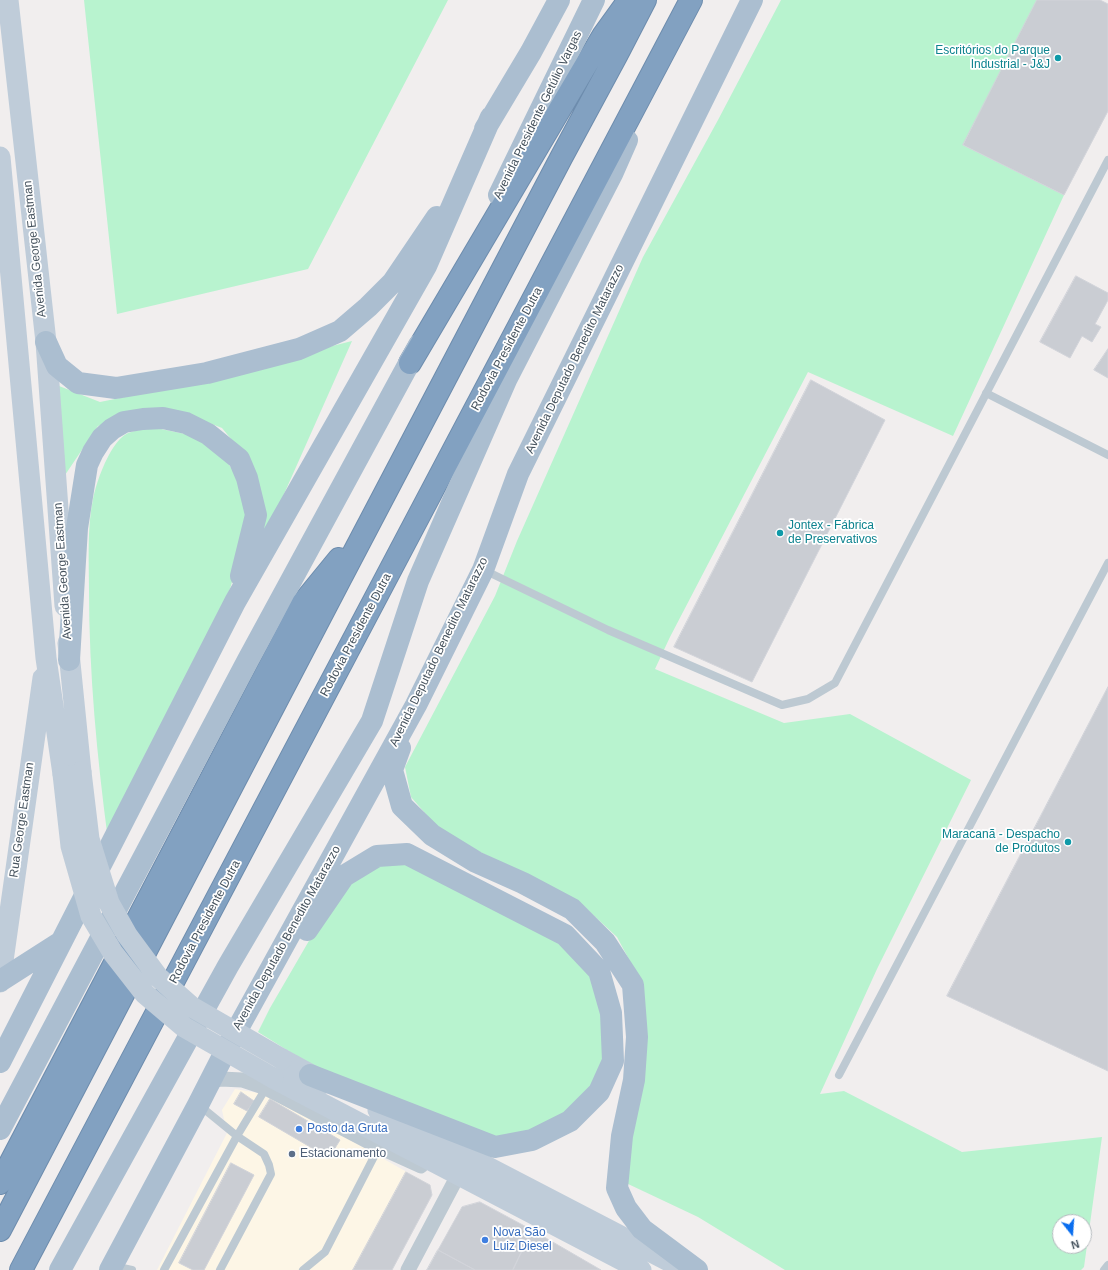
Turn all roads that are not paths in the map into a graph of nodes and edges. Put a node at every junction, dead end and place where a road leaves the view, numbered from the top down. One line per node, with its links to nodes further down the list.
1 (8, 0): 12 (main road, Avenida George Eastman)
2 (559, 0): 9 (main road)
3 (594, 0): 13 (main road, Avenida Presidente Getúlio Vargas)
4 (629, 0): 13 (highway)
5 (645, 0): 16 (highway)
6 (690, 0): 8 (highway, Rodovia Presidente Dutra)
7 (752, 0): 18 (main road, Avenida Deputado Benedito Matarazzo)
8 (666, 46): 41 (highway, Rodovia Presidente Dutra); 42 (main road, Rodovia Presidente Dutra)
9 (491, 117): 12 (main road); 19 (main road)
10 (0, 157): 20 (main road, Avenida George Eastman)
11 (1108, 160): 14 (lane)
12 (46, 342): 21 (main road, Avenida George Eastman)
13 (410, 363): 33 (main road)
14 (986, 393): 15 (lane); 18 (lane)
15 (1108, 454)
16 (370, 520): 37 (highway); 38 (highway)
17 (1108, 563): 29 (lane)
18 (483, 570): 22 (main road, Avenida Deputado Benedito Matarazzo)
19 (235, 602): 21 (main road); 24 (main road)
20 (46, 658): 23 (main road, Avenida George Eastman); 25 (main road, Rua George Eastman)
21 (69, 660): 23 (main road, Avenida George Eastman)
22 (416, 705): 26 (main road, Avenida Deputado Benedito Matarazzo); 50 (main road)
23 (72, 773): 28 (main road, Avenida George Eastman, bridge); 31 (main road, Avenida George Eastman, bridge)
24 (62, 942): 25 (main road); 27 (main road)
25 (0, 982)
26 (226, 1050): 28 (main road); 30 (main road, Avenida Deputado Benedito Matarazzo)
27 (0, 1062)
28 (310, 1075): 49 (main road, Avenida George Eastman)
29 (838, 1075)
30 (210, 1081): 31 (street); 32 (main road, Avenida Deputado Benedito Matarazzo)
31 (270, 1083): 34 (lane); 35 (street); 48 (main road, Avenida George Eastman)
32 (198, 1105): 34 (lane); 40 (main road, Avenida Deputado Benedito Matarazzo)
33 (0, 1129)
34 (237, 1136): 43 (lane); 44 (lane)
35 (379, 1147): 36 (street); 45 (lane)
36 (455, 1181): 46 (street); 47 (street)
37 (0, 1183)
38 (0, 1230)
39 (1108, 1265): 51 (lane)
40 (118, 1269)
41 (21, 1270)
42 (60, 1270)
43 (164, 1270)
44 (220, 1270)
45 (303, 1270)
46 (408, 1270)
47 (628, 1270)
48 (640, 1270)
49 (686, 1270)
50 (697, 1270)
51 (1104, 1270)

